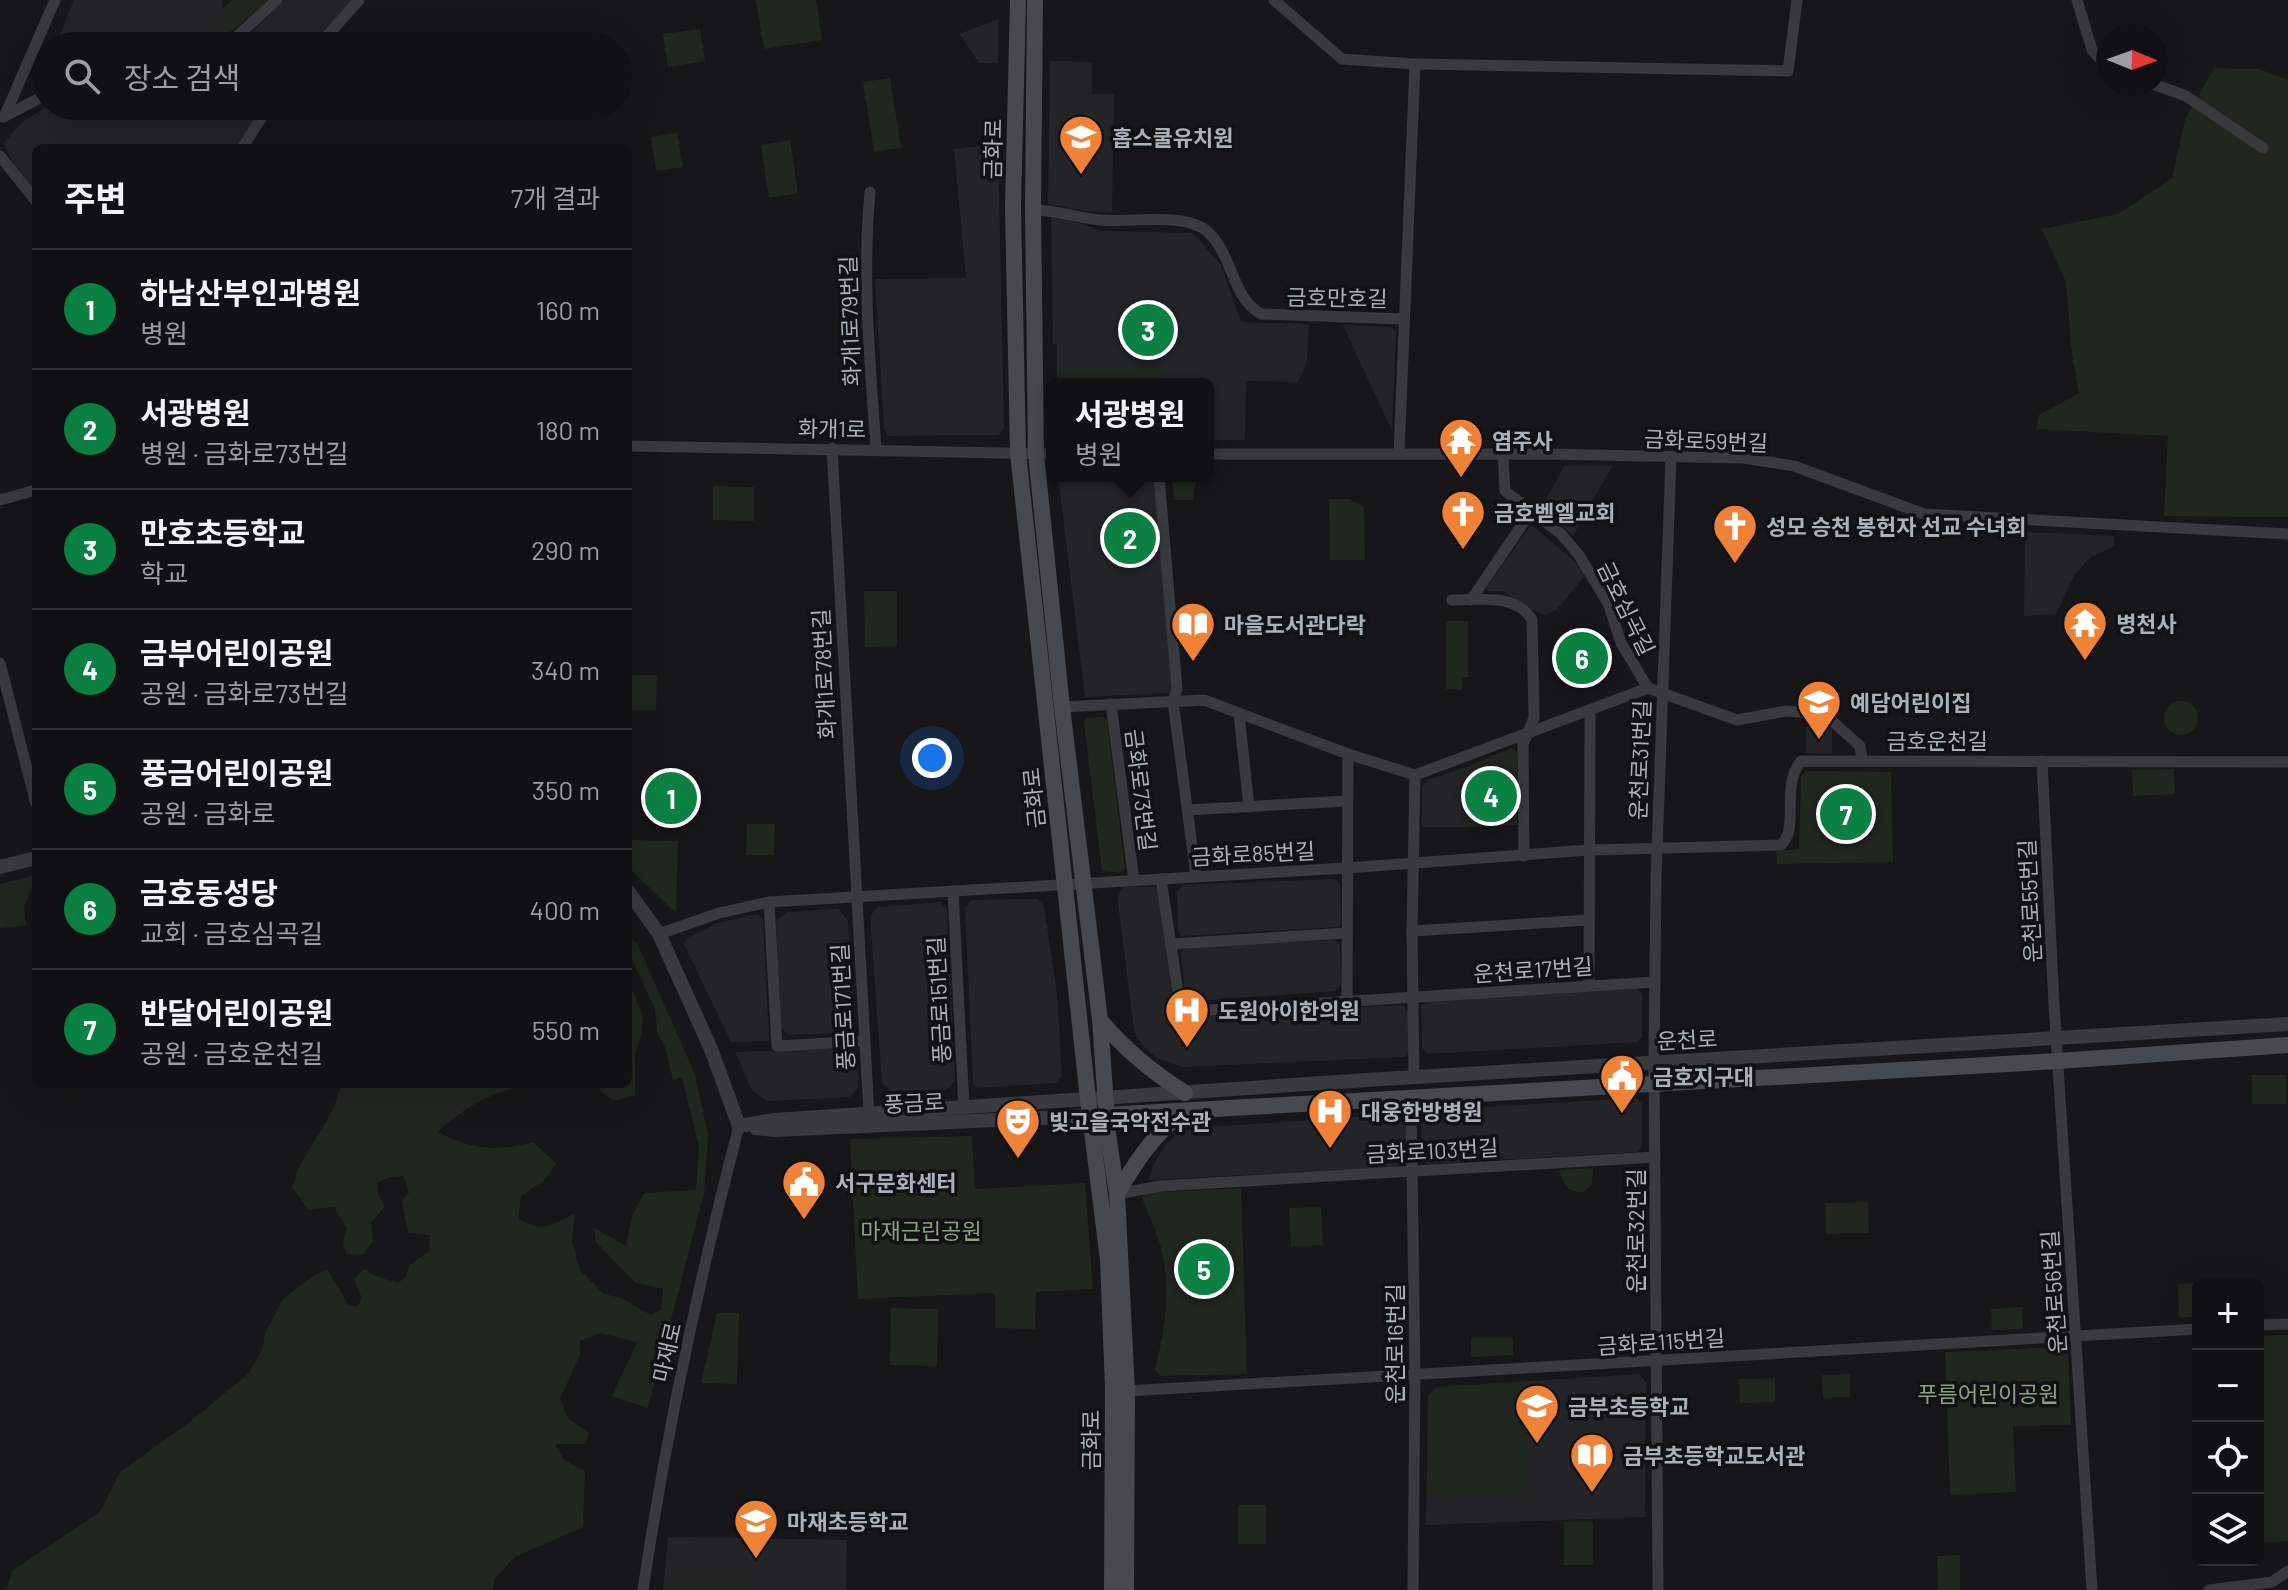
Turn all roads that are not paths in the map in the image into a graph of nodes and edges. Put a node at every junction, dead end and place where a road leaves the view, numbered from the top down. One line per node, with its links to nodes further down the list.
1 (55, 0): 9 (street)
2 (277, 0): 10 (street)
3 (359, 0): 11 (street)
4 (1018, 0): 29 (main road, 금화로)
5 (1035, 0): 24 (main road, 금화로)
6 (1274, 0): 14 (street)
7 (1797, 0): 14 (street)
8 (2077, 0): 13 (street)
9 (41, 32)
10 (242, 32)
11 (330, 32)
12 (32, 51): 17 (street)
13 (2096, 54)
14 (1415, 64): 25 (street, 금호만호길)
15 (2168, 89): 20 (street)
16 (32, 102): 17 (street)
17 (2, 118)
18 (260, 120): 19 (street)
19 (245, 144)
20 (2263, 148)
21 (0, 156): 23 (street)
22 (870, 192): 28 (street, 화개1로79번길)
23 (32, 196)
24 (1033, 210): 25 (street, 금호만호길); 31 (main road, 금화로)
25 (1404, 319): 30 (street, 금호만호길)
26 (632, 446): 27 (street, 화개1로)
27 (832, 448): 28 (street, 화개1로); 74 (street, 화개1로78번길)
28 (876, 449): 29 (street, 화개1로)
29 (1018, 453): 31 (street, 화개1로); 71 (main road, 금화로)
30 (1399, 453): 32 (street, 금화로59번길); 33 (street, 금화로59번길)
31 (1044, 454): 47 (main road, 금화로)
32 (1214, 454)
33 (1503, 454): 34 (street, 금화로59번길); 38 (street, 금호심곡길)
34 (1671, 458): 39 (street, 금화로59번길); 44 (street, 운천로31번길)
35 (1160, 482): 45 (street, 금화로73번길)
36 (32, 491): 37 (street)
37 (0, 500)
38 (1532, 510): 41 (street); 43 (street, 금호심곡길)
39 (2288, 534)
40 (1452, 600): 41 (street)
41 (1471, 600): 50 (street)
42 (0, 663): 56 (street)
43 (1648, 688): 44 (street, 금호심곡길); 48 (street)
44 (1661, 692): 52 (street, 금호심곡길); 60 (street, 운천로31번길)
45 (1173, 701): 46 (street, 금화로73번길); 49 (street, 금화로73번길); 59 (street, 금화로73번길)
46 (1111, 704): 47 (street, 금화로73번길); 69 (street, 금화로73번길)
47 (1062, 707): 70 (main road, 금화로)
48 (1590, 712): 50 (street); 61 (street)
49 (1239, 714): 51 (street, 금화로73번길); 58 (street)
50 (1528, 735): 55 (street); 62 (street)
51 (1348, 754): 55 (street, 금화로73번길); 57 (street)
52 (1862, 760): 53 (street, 금호운천길); 60 (street, 금호운천길)
53 (2042, 761): 54 (street, 금호운천길); 87 (street, 운천로55번길)
54 (2288, 762)
55 (1415, 775): 64 (street)
56 (32, 788)
57 (1347, 801): 58 (street, 금화로73번길); 66 (street)
58 (1249, 807): 59 (street, 금화로73번길)
59 (1188, 810): 67 (street, 금화로73번길)
60 (1657, 848): 61 (street, 금화로85번길); 81 (street, 운천로31번길)
61 (1589, 850): 62 (street, 금화로85번길); 76 (street)
62 (1524, 856): 64 (street, 금화로85번길)
63 (32, 859): 65 (street)
64 (1413, 862): 66 (street, 금화로85번길); 77 (street)
65 (0, 867)
66 (1347, 868): 67 (street, 금화로85번길); 78 (street, 금화로85번길)
67 (1196, 876): 68 (street, 금화로85번길)
68 (1161, 879): 69 (street, 금화로85번길); 80 (street, 금화로85번길)
69 (1134, 881): 70 (street, 금화로85번길)
70 (1085, 884): 71 (street); 85 (main road, 금화로)
71 (1065, 886): 72 (street); 98 (main road, 금화로)
72 (953, 891): 74 (street); 97 (street, 풍금로151번길)
73 (632, 897): 79 (street)
74 (856, 897): 75 (street); 88 (street, 풍금로171번길)
75 (769, 902): 79 (street); 88 (street)
76 (1589, 920): 77 (street, 운천로17번길); 82 (street)
77 (1412, 931): 83 (street)
78 (1347, 933): 80 (street); 84 (street, 금화로85번길)
79 (659, 934): 101 (street)
80 (1170, 944): 84 (street, 금화로85번길)
81 (1655, 982): 82 (street, 운천로17번길); 91 (street, 운천로31번길)
82 (1589, 984): 83 (street, 운천로17번길)
83 (1414, 997): 84 (street, 금화로85번길); 92 (street)
84 (1347, 1001)
85 (1100, 1020): 94 (main road); 95 (main road, 금화로)
86 (2288, 1024): 87 (street, 운천로)
87 (2057, 1039): 90 (street, 운천로56번길); 91 (street, 운천로)
88 (864, 1041): 100 (street, 풍금로171번길)
89 (2288, 1045): 90 (main road, 운천로)
90 (2058, 1061): 93 (main road, 운천로); 108 (street, 운천로56번길)
91 (1654, 1063): 92 (street, 운천로); 93 (street, 운천로32번길)
92 (1414, 1077): 94 (street, 운천로)
93 (1654, 1084): 96 (main road, 운천로); 102 (street, 운천로32번길)
94 (1185, 1093): 95 (street, 운천로)
95 (1106, 1097): 98 (main road, 금화로)
96 (1411, 1099): 99 (main road, 운천로); 103 (street, 운천로16번길)
97 (964, 1107): 98 (street, 풍금로); 100 (street, 풍금로)
98 (1095, 1110): 99 (main road, 운천로); 101 (street, 풍금로); 104 (main road, 금화로); 114 (main road, 금화로)
99 (1183, 1112): 104 (main road)
100 (869, 1114): 101 (street, 풍금로)
101 (739, 1126): 113 (street, 마재로)
102 (1655, 1157): 103 (street, 금화로103번길); 109 (street, 운천로32번길)
103 (1412, 1171): 104 (street, 금화로103번길); 110 (street, 운천로16번길)
104 (1117, 1194): 111 (main road, 금화로)
105 (2288, 1324): 106 (street)
106 (2264, 1325)
107 (2192, 1329): 108 (street, 금화로115번길)
108 (2076, 1336): 109 (street, 금화로115번길); 118 (street, 운천로56번길)
109 (1656, 1360): 110 (street, 금화로115번길); 117 (street, 운천로32번길)
110 (1415, 1374): 111 (street, 금화로115번길); 116 (street, 운천로16번길)
111 (1127, 1391): 115 (main road, 금화로)
112 (2288, 1571): 119 (street)
113 (643, 1590)
114 (1112, 1590)
115 (1126, 1590)
116 (1413, 1590)
117 (1658, 1590)
118 (2092, 1590)
119 (2209, 1590)

